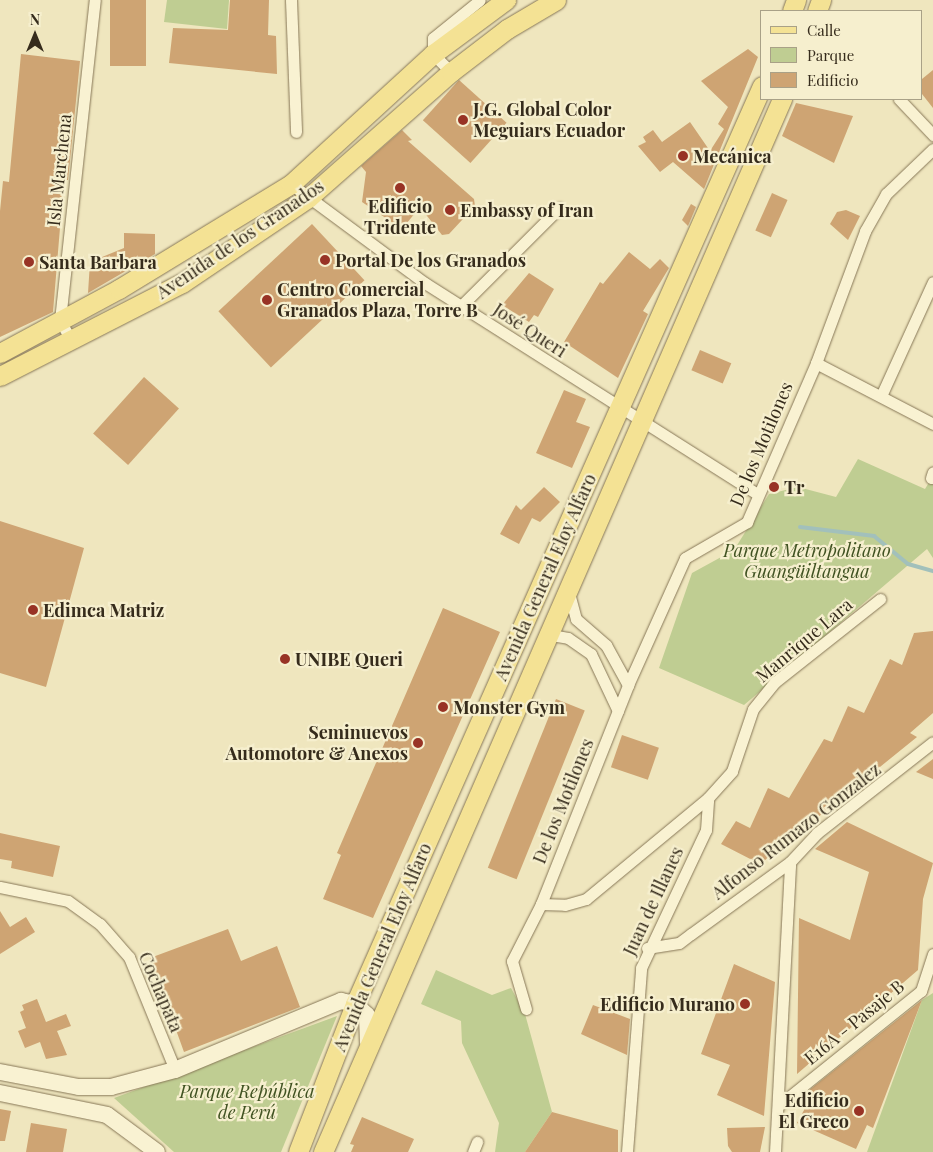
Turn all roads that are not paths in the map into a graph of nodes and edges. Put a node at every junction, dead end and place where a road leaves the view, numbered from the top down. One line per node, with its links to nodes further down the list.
1 (95, 0): 21 (street, Isla Marchena)
2 (291, 0): 11 (street)
3 (480, 0): 6 (street)
4 (506, 0): 6 (main road, Avenida de los Granados)
5 (556, 0): 7 (main road, Avenida de los Granados)
6 (433, 54): 7 (street); 14 (main road, Avenida de los Granados)
7 (451, 72): 15 (main road, Avenida de los Granados)
8 (760, 91): 17 (main road, Avenida General Eloy Alfaro)
9 (782, 100): 18 (main road, Avenida General Eloy Alfaro)
10 (900, 100): 12 (street)
11 (296, 132)
12 (933, 136)
13 (933, 149): 24 (street, De los Motilones)
14 (291, 184): 15 (street, José Queri); 21 (main road, Avenida de los Granados)
15 (308, 198): 20 (street, José Queri); 22 (main road, Avenida de los Granados)
16 (560, 208): 20 (street)
17 (691, 249): 18 (main road); 27 (main road, Avenida General Eloy Alfaro)
18 (716, 258): 29 (main road, Avenida General Eloy Alfaro)
19 (933, 282): 26 (street)
20 (461, 306): 27 (street, José Queri)
21 (60, 320): 22 (street); 23 (main road, Avenida de los Granados)
22 (72, 342): 25 (main road, Avenida de los Granados)
23 (0, 353)
24 (816, 363): 26 (street); 30 (street, De los Motilones)
25 (0, 376)
26 (881, 396): 28 (street)
27 (620, 409): 29 (street, José Queri); 43 (main road, Avenida General Eloy Alfaro)
28 (933, 424)
29 (643, 426): 30 (street, José Queri); 31 (main road, Avenida General Eloy Alfaro)
30 (757, 494): 34 (street, De los Motilones)
31 (569, 593): 33 (main road, Avenida General Eloy Alfaro); 34 (street)
32 (880, 599): 37 (street, Manrique Lara)
33 (550, 635): 35 (street); 45 (main road, Avenida General Eloy Alfaro)
34 (628, 685): 35 (street, De los Motilones)
35 (618, 711): 40 (street, De los Motilones)
36 (933, 742): 38 (street, Alfonso Rumazo Gonzalez)
37 (708, 798): 40 (street); 41 (street, Juan de Illanes)
38 (790, 862): 41 (street, Alfonso Rumazo Gonzalez); 51 (street)
39 (0, 887): 46 (street, Cochapata)
40 (541, 904): 44 (street, De los Motilones)
41 (647, 948): 57 (street, Juan de Illanes)
42 (933, 954): 51 (street, E16A - Pasaje B)
43 (355, 1004): 45 (main road); 46 (main road); 55 (main road, Avenida General Eloy Alfaro)
44 (526, 1009)
45 (368, 1042): 56 (main road, Avenida General Eloy Alfaro)
46 (175, 1070): 49 (main road)
47 (0, 1072): 48 (main road)
48 (79, 1087): 49 (main road); 52 (main road)
49 (111, 1088): 53 (main road)
50 (0, 1093): 52 (main road)
51 (778, 1105): 58 (street)
52 (75, 1107): 53 (main road)
53 (107, 1115): 54 (main road)
54 (157, 1152)
55 (298, 1152)
56 (323, 1152)
57 (628, 1152)
58 (775, 1152)

